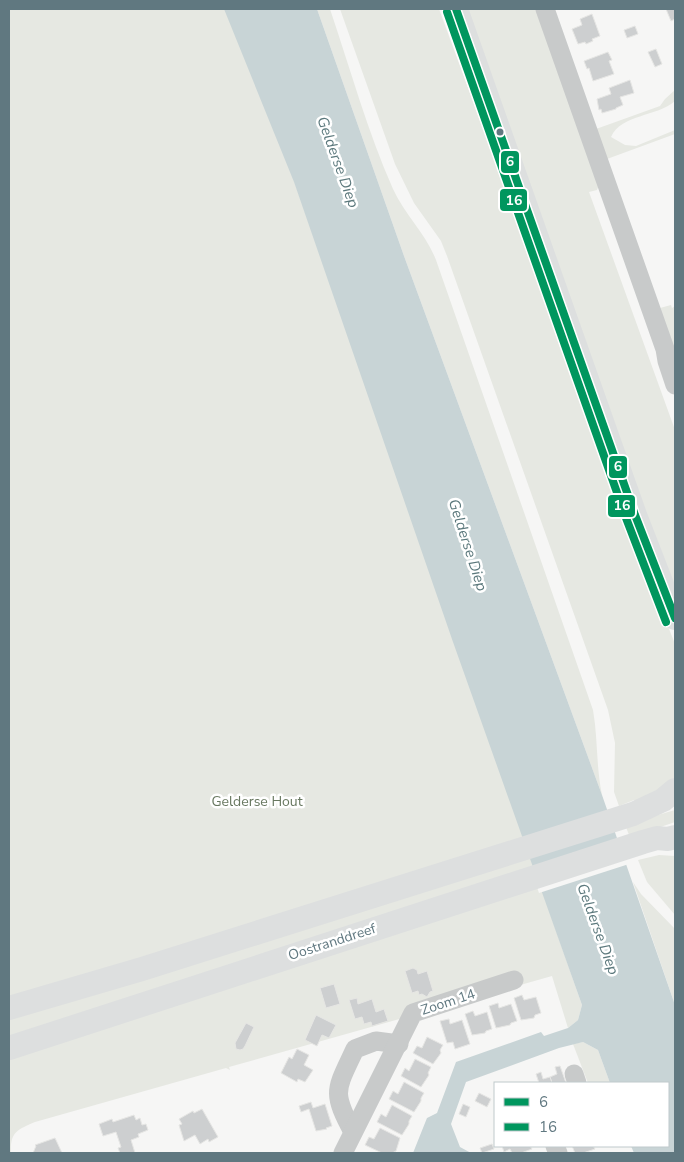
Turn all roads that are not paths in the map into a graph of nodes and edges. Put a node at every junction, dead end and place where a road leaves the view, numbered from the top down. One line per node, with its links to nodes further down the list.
1 (456, 9): 5 (main road)
2 (545, 9): 3 (street)
3 (671, 360): 4 (street)
4 (675, 385)
5 (675, 618)
6 (675, 790): 8 (main road)
7 (675, 804): 8 (main road)
8 (638, 813): 11 (main road)
9 (662, 836): 13 (main road, Oostranddreef)
10 (514, 980): 12 (street, Zoom 14)
11 (9, 1008)
12 (399, 1044): 14 (street, Zoom 14); 14 (street)
13 (9, 1048)
14 (353, 1132): 15 (street, Zoom 14)
15 (343, 1153)

